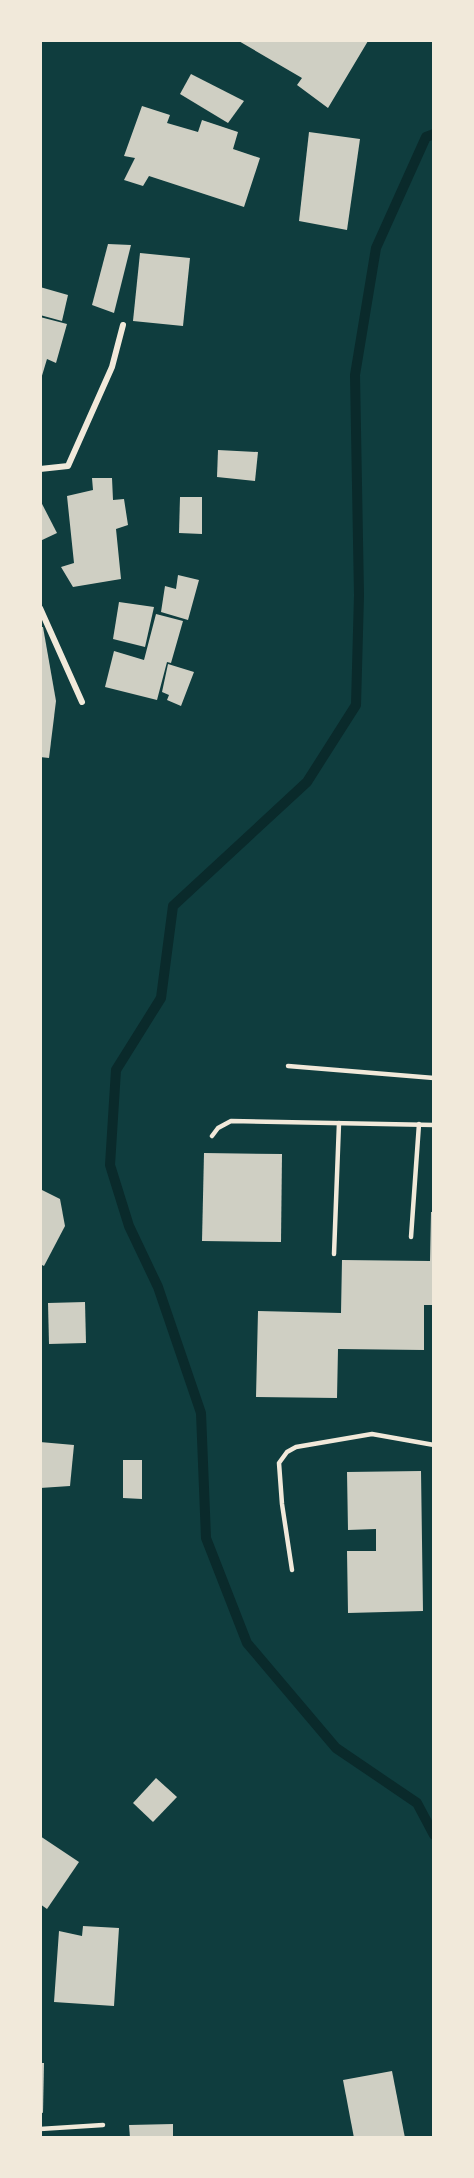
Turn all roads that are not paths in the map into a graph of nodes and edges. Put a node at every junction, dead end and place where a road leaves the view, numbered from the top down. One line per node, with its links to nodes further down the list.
1 (123, 325): 2 (street)
2 (40, 469)
3 (40, 608): 4 (street)
4 (82, 702)
5 (288, 1066): 6 (lane)
6 (434, 1078)
7 (339, 1123): 8 (lane); 10 (lane); 12 (lane)
8 (419, 1124): 9 (lane); 11 (lane)
9 (434, 1125)
10 (212, 1136)
11 (411, 1237)
12 (334, 1254)
13 (434, 1445): 14 (lane)
14 (292, 1570)
15 (103, 2125): 16 (lane)
16 (40, 2129)

